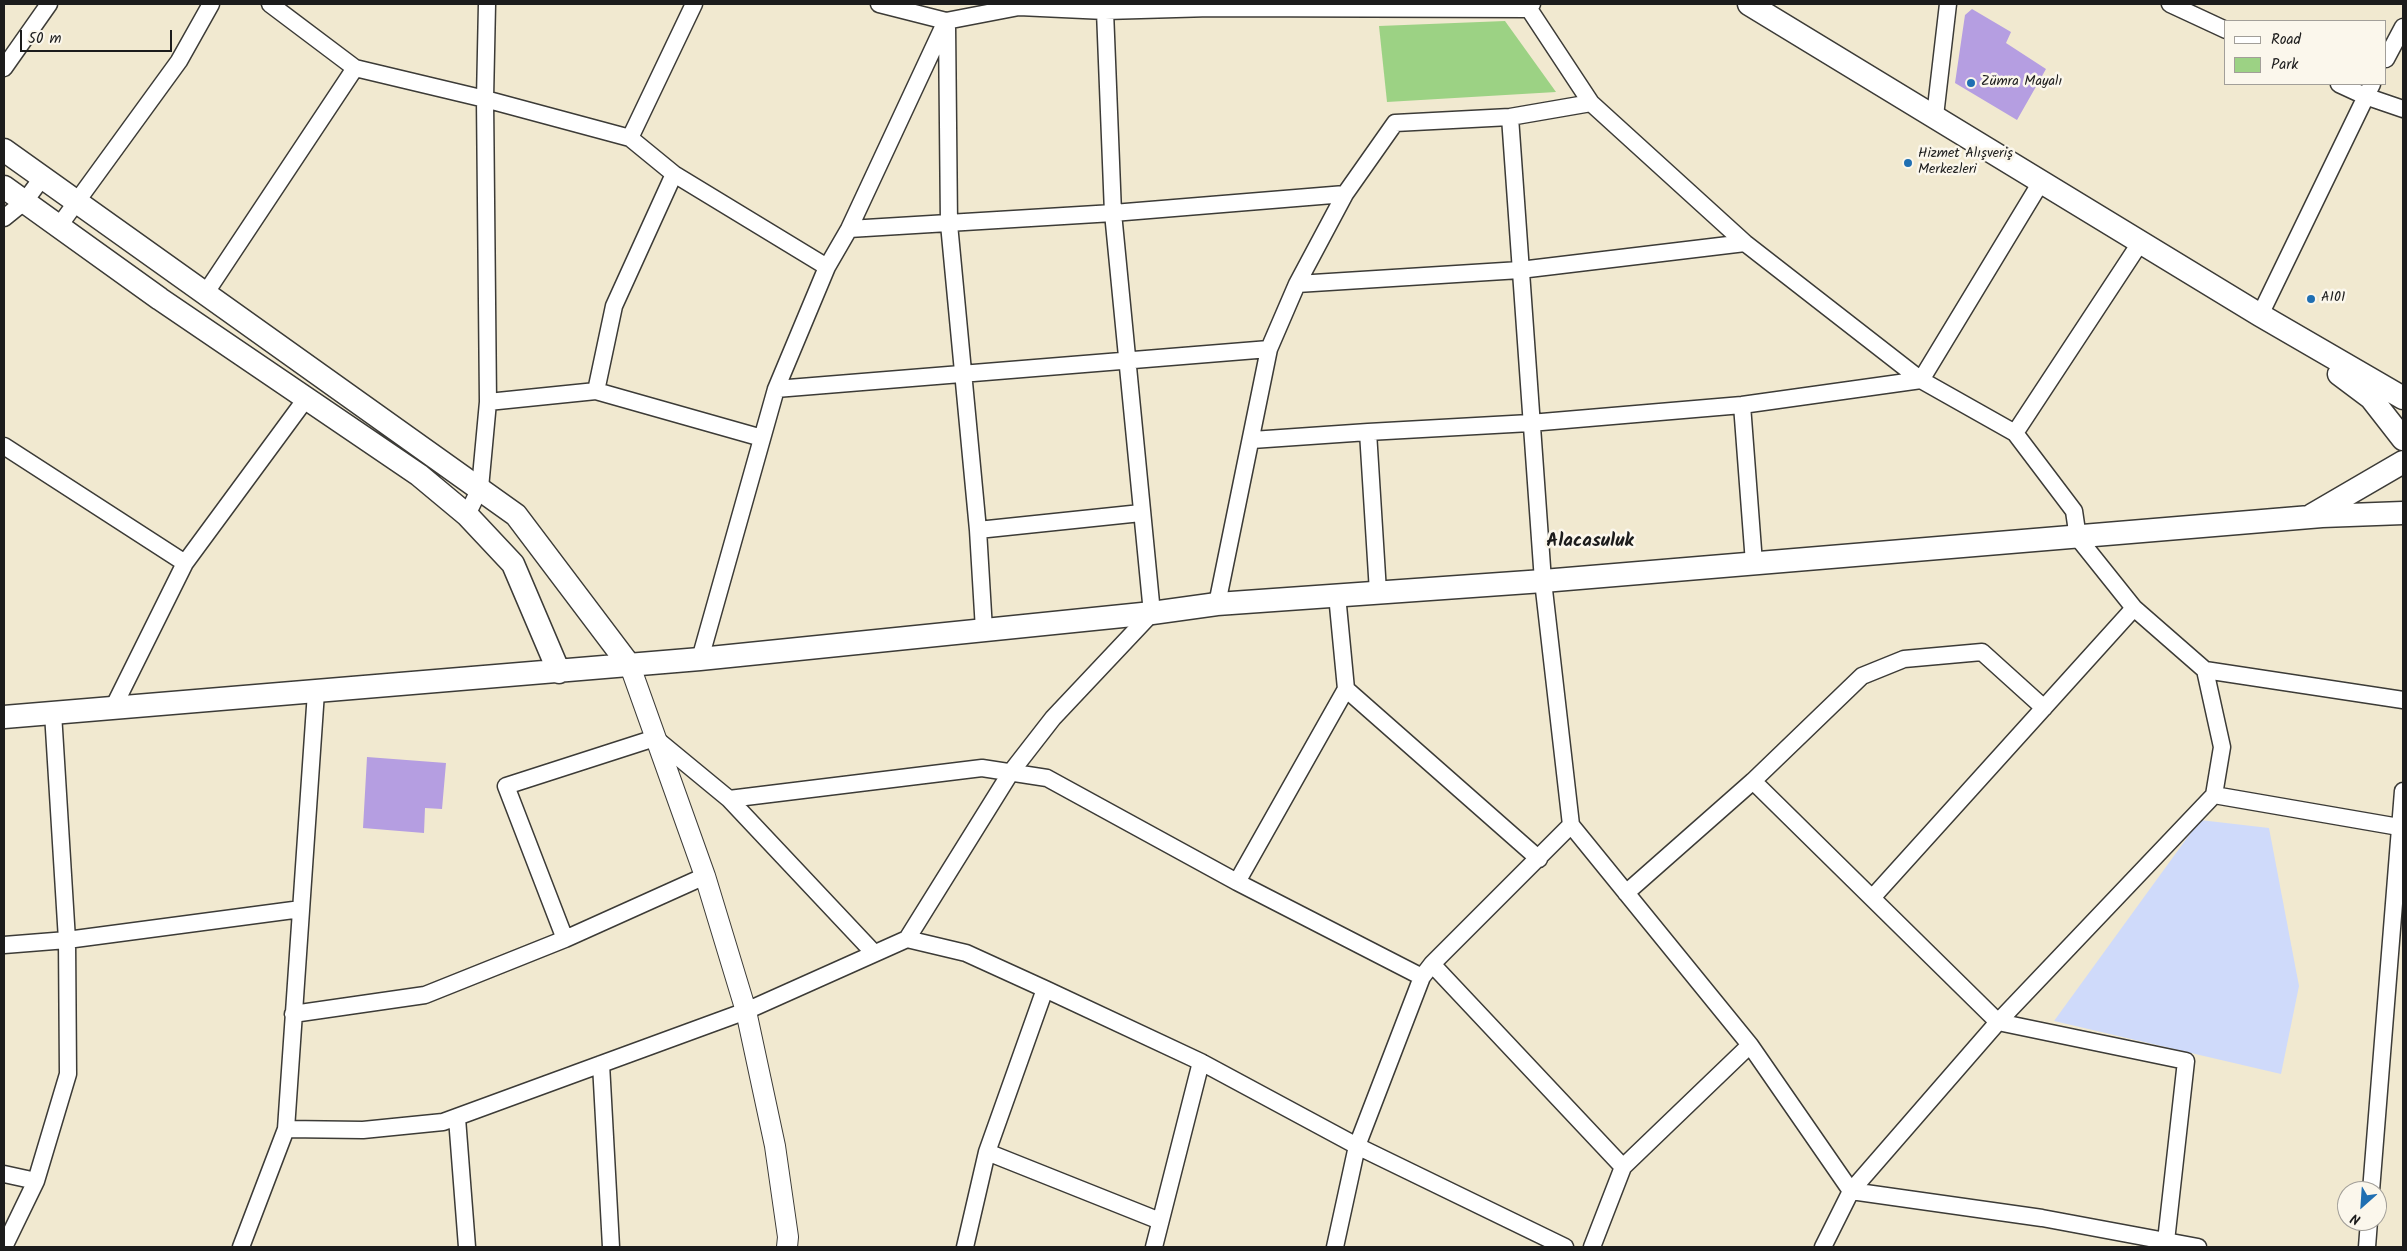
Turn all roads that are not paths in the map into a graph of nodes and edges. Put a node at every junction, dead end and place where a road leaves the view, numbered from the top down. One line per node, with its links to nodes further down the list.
1 (49, 4): 18 (street)
2 (211, 4): 35 (street)
3 (270, 4): 19 (street)
4 (487, 4): 22 (street)
5 (694, 4): 27 (street)
6 (879, 4): 14 (street)
7 (1748, 4): 25 (main road)
8 (1948, 4): 25 (street)
9 (2170, 4): 16 (street)
10 (1019, 6): 13 (street); 14 (street)
11 (1212, 6): 12 (street); 13 (street)
12 (1530, 6): 23 (street)
13 (1105, 10): 36 (street)
14 (946, 20): 38 (street); 40 (street)
15 (2403, 27): 17 (street)
16 (2224, 29)
17 (2387, 57)
18 (4, 68)
19 (355, 68): 22 (street); 46 (street)
20 (2344, 85): 21 (street)
21 (2369, 90): 24 (street); 47 (street)
22 (484, 99): 27 (street); 56 (street)
23 (1591, 103): 26 (street); 42 (street)
24 (2403, 109)
25 (1935, 116): 31 (main road)
26 (1510, 117): 33 (street); 44 (street)
27 (630, 138): 29 (street)
28 (4, 150): 30 (main road)
29 (674, 174): 43 (street); 53 (street)
30 (42, 178): 34 (street); 35 (main road)
31 (2042, 182): 41 (main road); 51 (street)
32 (4, 186): 34 (main road)
33 (1345, 194): 36 (street); 45 (street)
34 (25, 202): 37 (street); 39 (main road)
35 (76, 202): 39 (street); 46 (main road)
36 (1114, 213): 38 (street); 49 (street)
37 (4, 218)
38 (949, 224): 40 (street); 50 (street)
39 (59, 226): 55 (main road)
40 (849, 230): 43 (street)
41 (2140, 242): 47 (main road); 60 (street)
42 (1745, 243): 44 (street); 51 (street)
43 (828, 267): 52 (street)
44 (1520, 270): 45 (street); 58 (street)
45 (1297, 284): 48 (street)
46 (205, 294): 66 (main road)
47 (2260, 315): 54 (main road); 62 (main road)
48 (1269, 349): 49 (street); 63 (street)
49 (1129, 361): 50 (street); 67 (street)
50 (963, 374): 52 (street); 71 (street)
51 (1921, 380): 57 (street); 60 (street)
52 (776, 389): 61 (street)
53 (596, 391): 56 (street); 61 (street)
54 (2403, 398)
55 (305, 400): 69 (main road); 73 (street)
56 (488, 402): 66 (street)
57 (1742, 404): 58 (street); 74 (street)
58 (1530, 423): 59 (street); 75 (street)
59 (1368, 432): 63 (street); 76 (street)
60 (2015, 433): 72 (street)
61 (762, 438): 82 (street)
62 (2403, 439)
63 (1252, 440): 78 (street)
64 (4, 446): 73 (street)
65 (2403, 462): 70 (main road)
66 (480, 488): 69 (street); 83 (main road)
67 (1141, 513): 71 (street); 80 (street)
68 (2403, 514): 70 (main road)
69 (467, 515): 85 (main road)
70 (2307, 518): 72 (main road)
71 (978, 530): 81 (street)
72 (2078, 538): 74 (main road); 79 (street)
73 (185, 563): 89 (street)
74 (1754, 563): 75 (main road)
75 (1543, 580): 76 (main road); 99 (street)
76 (1378, 592): 77 (main road)
77 (1337, 595): 78 (main road); 86 (street)
78 (1217, 604): 80 (main road)
79 (2134, 608): 84 (street); 90 (street)
80 (1152, 613): 81 (main road); 94 (street)
81 (984, 630): 82 (main road)
82 (700, 659): 83 (main road)
83 (630, 666): 85 (main road); 93 (street)
84 (2205, 670): 88 (street); 97 (street)
85 (558, 672): 87 (main road)
86 (1346, 689): 101 (street); 103 (street)
87 (316, 692): 89 (main road); 106 (street)
88 (2403, 700)
89 (113, 708): 91 (main road)
90 (2044, 708): 95 (street); 105 (street)
91 (53, 713): 92 (main road); 109 (street)
92 (4, 717)
93 (655, 738): 98 (street); 102 (street); 107 (street)
94 (1011, 772): 98 (street); 103 (street); 108 (street)
95 (1753, 781): 104 (street); 105 (street)
96 (2403, 791): 100 (street)
97 (2214, 795): 100 (street); 117 (street)
98 (729, 799): 111 (street)
99 (1570, 825): 101 (street); 104 (street)
100 (2399, 827): 127 (street)
101 (1539, 859): 112 (street)
102 (704, 876): 107 (street); 115 (street)
103 (1237, 882): 113 (street)
104 (1626, 893): 118 (street)
105 (1872, 898): 117 (street)
106 (301, 909): 109 (street); 116 (street)
107 (565, 939): 116 (street)
108 (907, 939): 111 (street); 114 (street)
109 (66, 940): 110 (street); 128 (street)
110 (4, 945)
111 (874, 953): 115 (street)
112 (1432, 964): 113 (street); 125 (street)
113 (1422, 977): 123 (street)
114 (1045, 989): 119 (street); 124 (street)
115 (746, 1011): 120 (street); 138 (street)
116 (293, 1014): 122 (street)
117 (1998, 1022): 129 (street); 132 (street)
118 (1750, 1045): 125 (street); 129 (street)
119 (1201, 1062): 123 (street); 130 (street)
120 (601, 1064): 121 (street); 137 (street)
121 (457, 1118): 122 (street); 136 (street)
122 (286, 1129): 135 (street)
123 (1357, 1146): 133 (street); 141 (street)
124 (987, 1152): 130 (street); 139 (street)
125 (1623, 1167): 142 (street)
126 (4, 1174): 128 (street)
127 (2372, 1181)
128 (36, 1182): 134 (street)
129 (1851, 1191): 132 (street); 143 (street)
130 (1160, 1221): 140 (street)
131 (2368, 1231): 145 (street)
132 (2166, 1241): 144 (street)
133 (1559, 1246)
134 (4, 1247)
135 (241, 1247)
136 (467, 1247)
137 (611, 1247)
138 (787, 1247)
139 (965, 1247)
140 (1154, 1247)
141 (1335, 1247)
142 (1592, 1247)
143 (1823, 1247)
144 (2198, 1247)
145 (2367, 1247)

